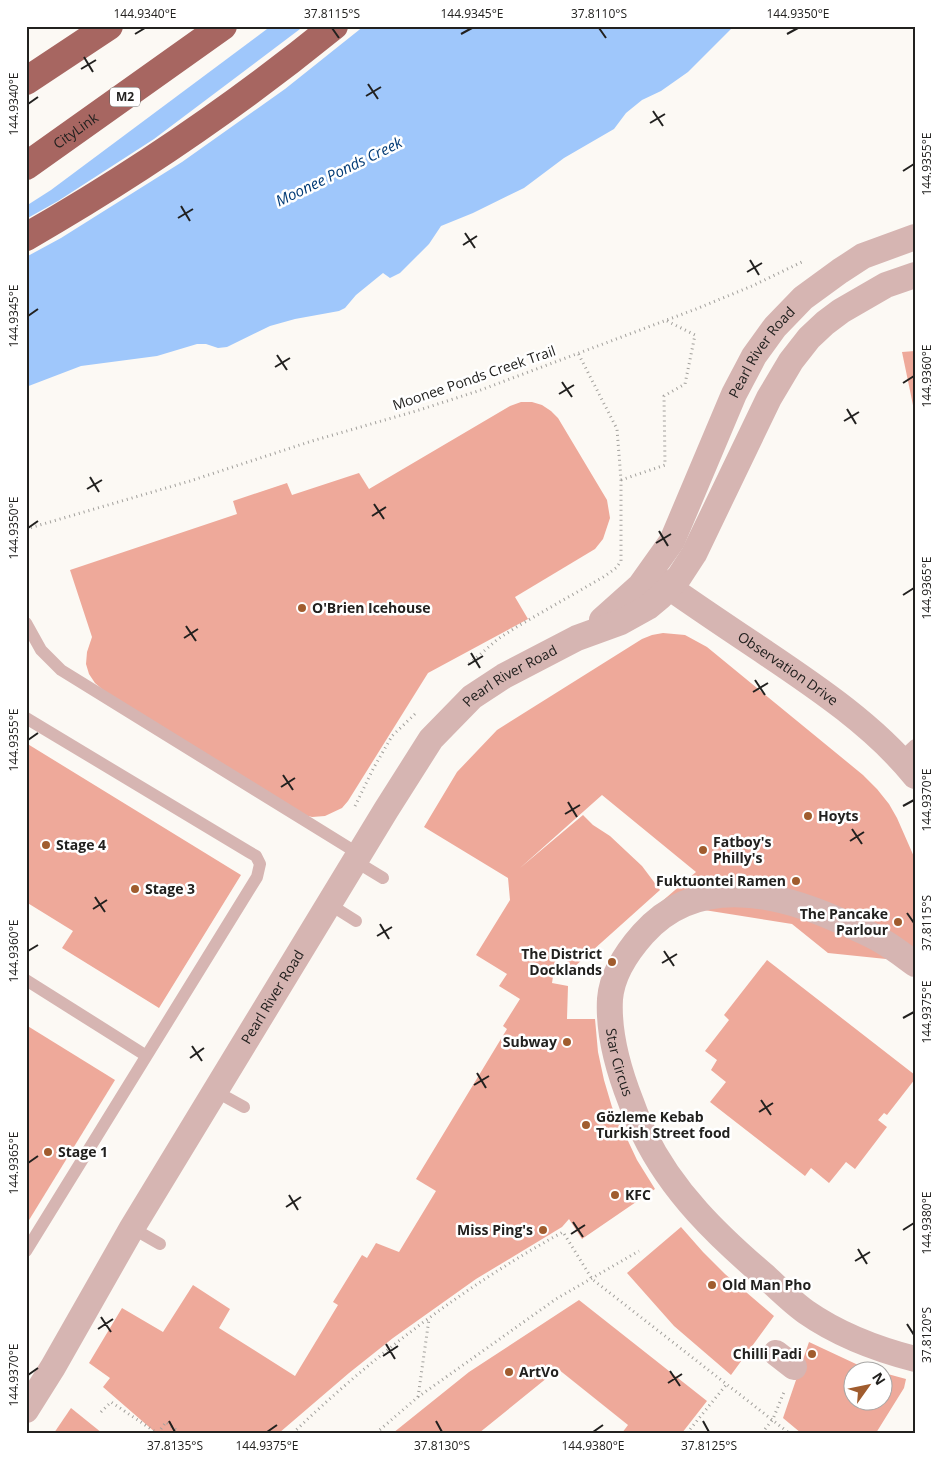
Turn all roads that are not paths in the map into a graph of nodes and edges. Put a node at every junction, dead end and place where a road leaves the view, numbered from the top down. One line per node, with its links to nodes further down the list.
1 (109, 26): 4 (highway)
2 (222, 26): 5 (highway, CityLink / M2)
3 (334, 26): 6 (highway)
4 (26, 81)
5 (26, 166)
6 (26, 237)
7 (915, 237): 9 (street, Pearl River Road)
8 (915, 275): 9 (street, Pearl River Road)
9 (660, 581): 12 (street, Observation Drive); 13 (street, Pearl River Road)
10 (26, 623): 13 (lane)
11 (26, 718): 19 (lane)
12 (911, 754)
13 (357, 858): 14 (lane); 15 (street, Pearl River Road)
14 (383, 878)
15 (329, 904): 16 (lane); 20 (street, Pearl River Road)
16 (356, 921)
17 (915, 964): 25 (street, Star Circus)
18 (26, 980): 19 (lane)
19 (145, 1055): 24 (lane)
20 (215, 1090): 21 (lane); 22 (street, Pearl River Road)
21 (244, 1107)
22 (132, 1228): 23 (lane); 26 (street, Pearl River Road)
23 (160, 1244)
24 (26, 1251)
25 (915, 1359)
26 (26, 1410)

